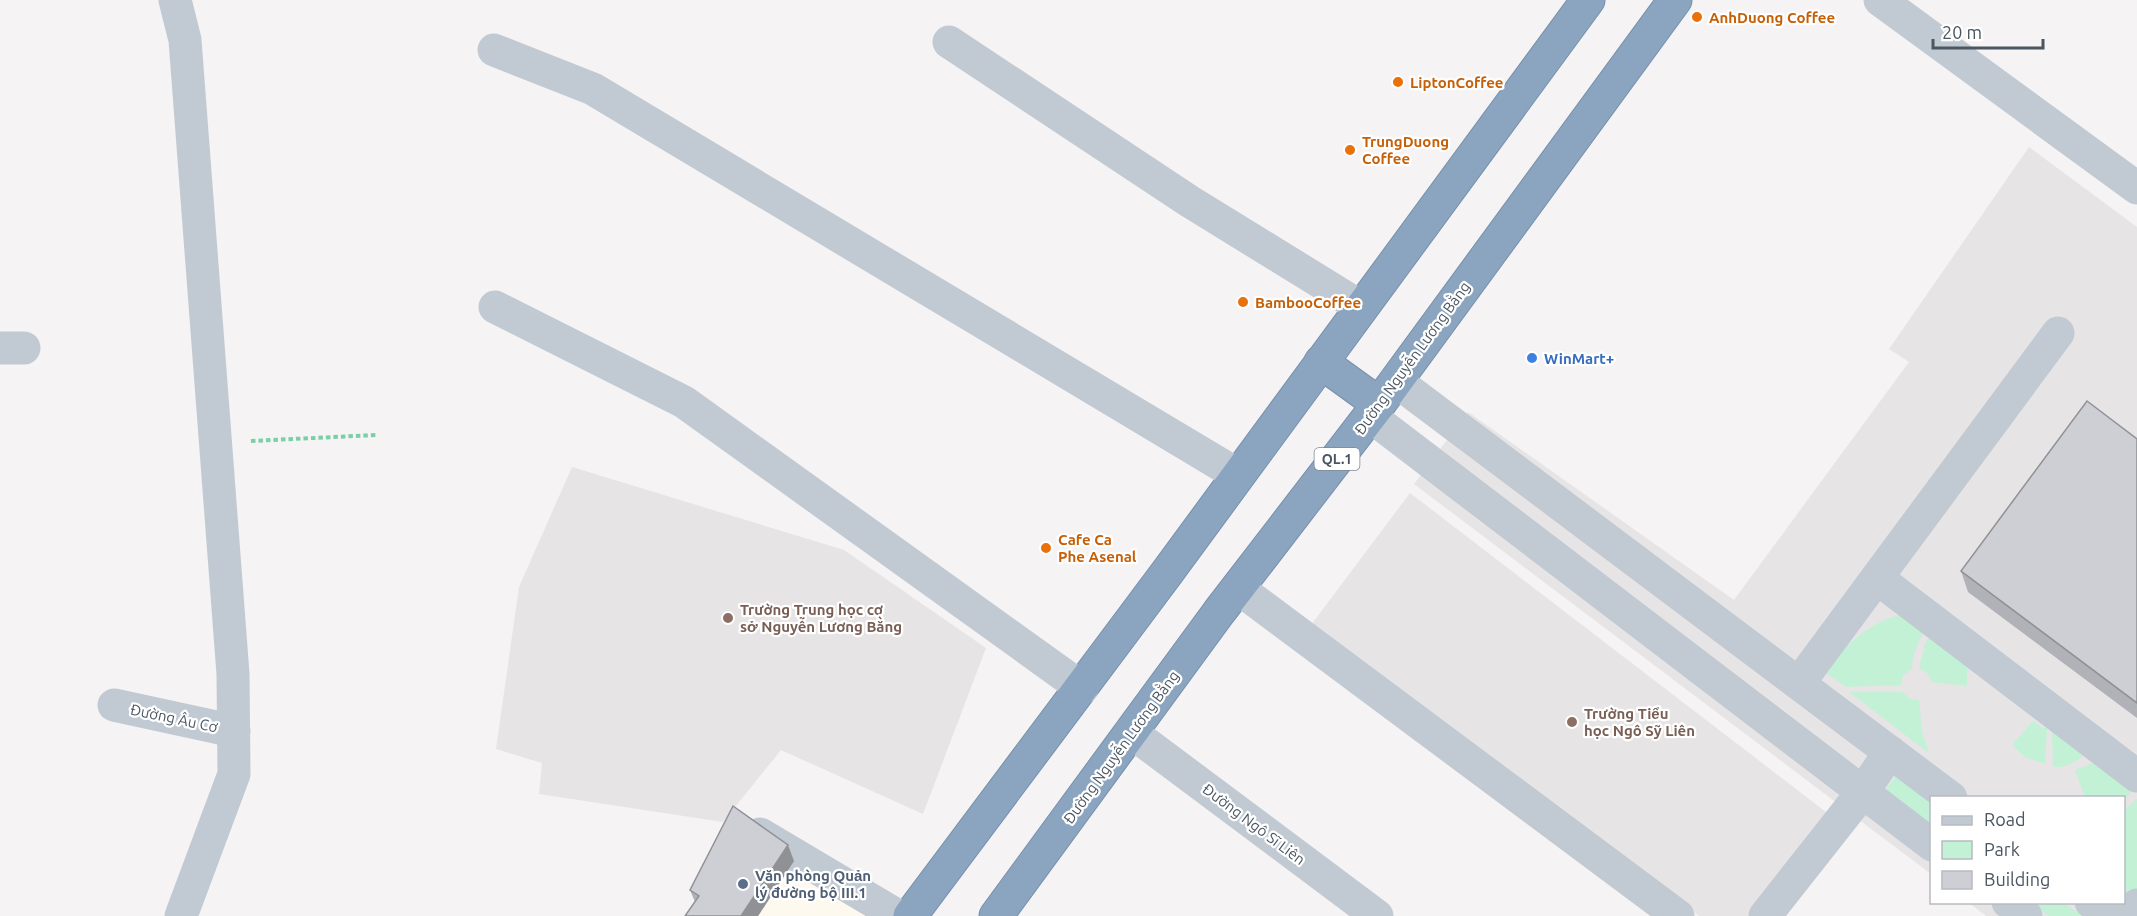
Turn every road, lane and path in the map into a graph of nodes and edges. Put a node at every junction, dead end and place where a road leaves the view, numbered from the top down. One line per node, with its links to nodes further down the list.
1 (175, 0): 14 (street)
2 (1588, 0): 9 (highway)
3 (1676, 0): 12 (highway, Đường Nguyễn Lương Bằng / QL.1)
4 (1880, 0): 7 (street)
5 (949, 42): 9 (street)
6 (494, 50): 15 (street)
7 (2137, 188)
8 (495, 307): 19 (street)
9 (1361, 307): 11 (highway)
10 (2058, 333): 16 (street)
11 (1321, 362): 12 (highway); 15 (highway)
12 (1382, 400): 17 (highway, Đường Nguyễn Lương Bằng / QL.1); 18 (street); 25 (street)
13 (376, 435): 14 (path)
14 (215, 442): 21 (street)
15 (1238, 475): 19 (highway)
16 (1877, 578): 18 (street); 24 (street)
17 (1238, 588): 22 (highway, Đường Nguyễn Lương Bằng / QL.1); 37 (street)
18 (1799, 683): 23 (street)
19 (1082, 688): 34 (highway)
20 (114, 705): 21 (street, Đường Âu Cơ)
21 (234, 731): 32 (street)
22 (1131, 732): 35 (highway, Đường Nguyễn Lương Bằng / QL.1); 36 (street, Đường Ngô Sĩ Liên)
23 (1890, 752): 25 (street); 26 (street)
24 (2137, 776)
25 (1862, 793): 28 (street); 38 (street)
26 (1948, 796)
27 (760, 834): 33 (street)
28 (1930, 844)
29 (2009, 904): 39 (street)
30 (2092, 904): 40 (street)
31 (2137, 904): 41 (street)
32 (181, 916)
33 (898, 916)
34 (910, 916)
35 (996, 916)
36 (1377, 916)
37 (1678, 916)
38 (1765, 916)
39 (2026, 916)
40 (2109, 916)
41 (2128, 916)

